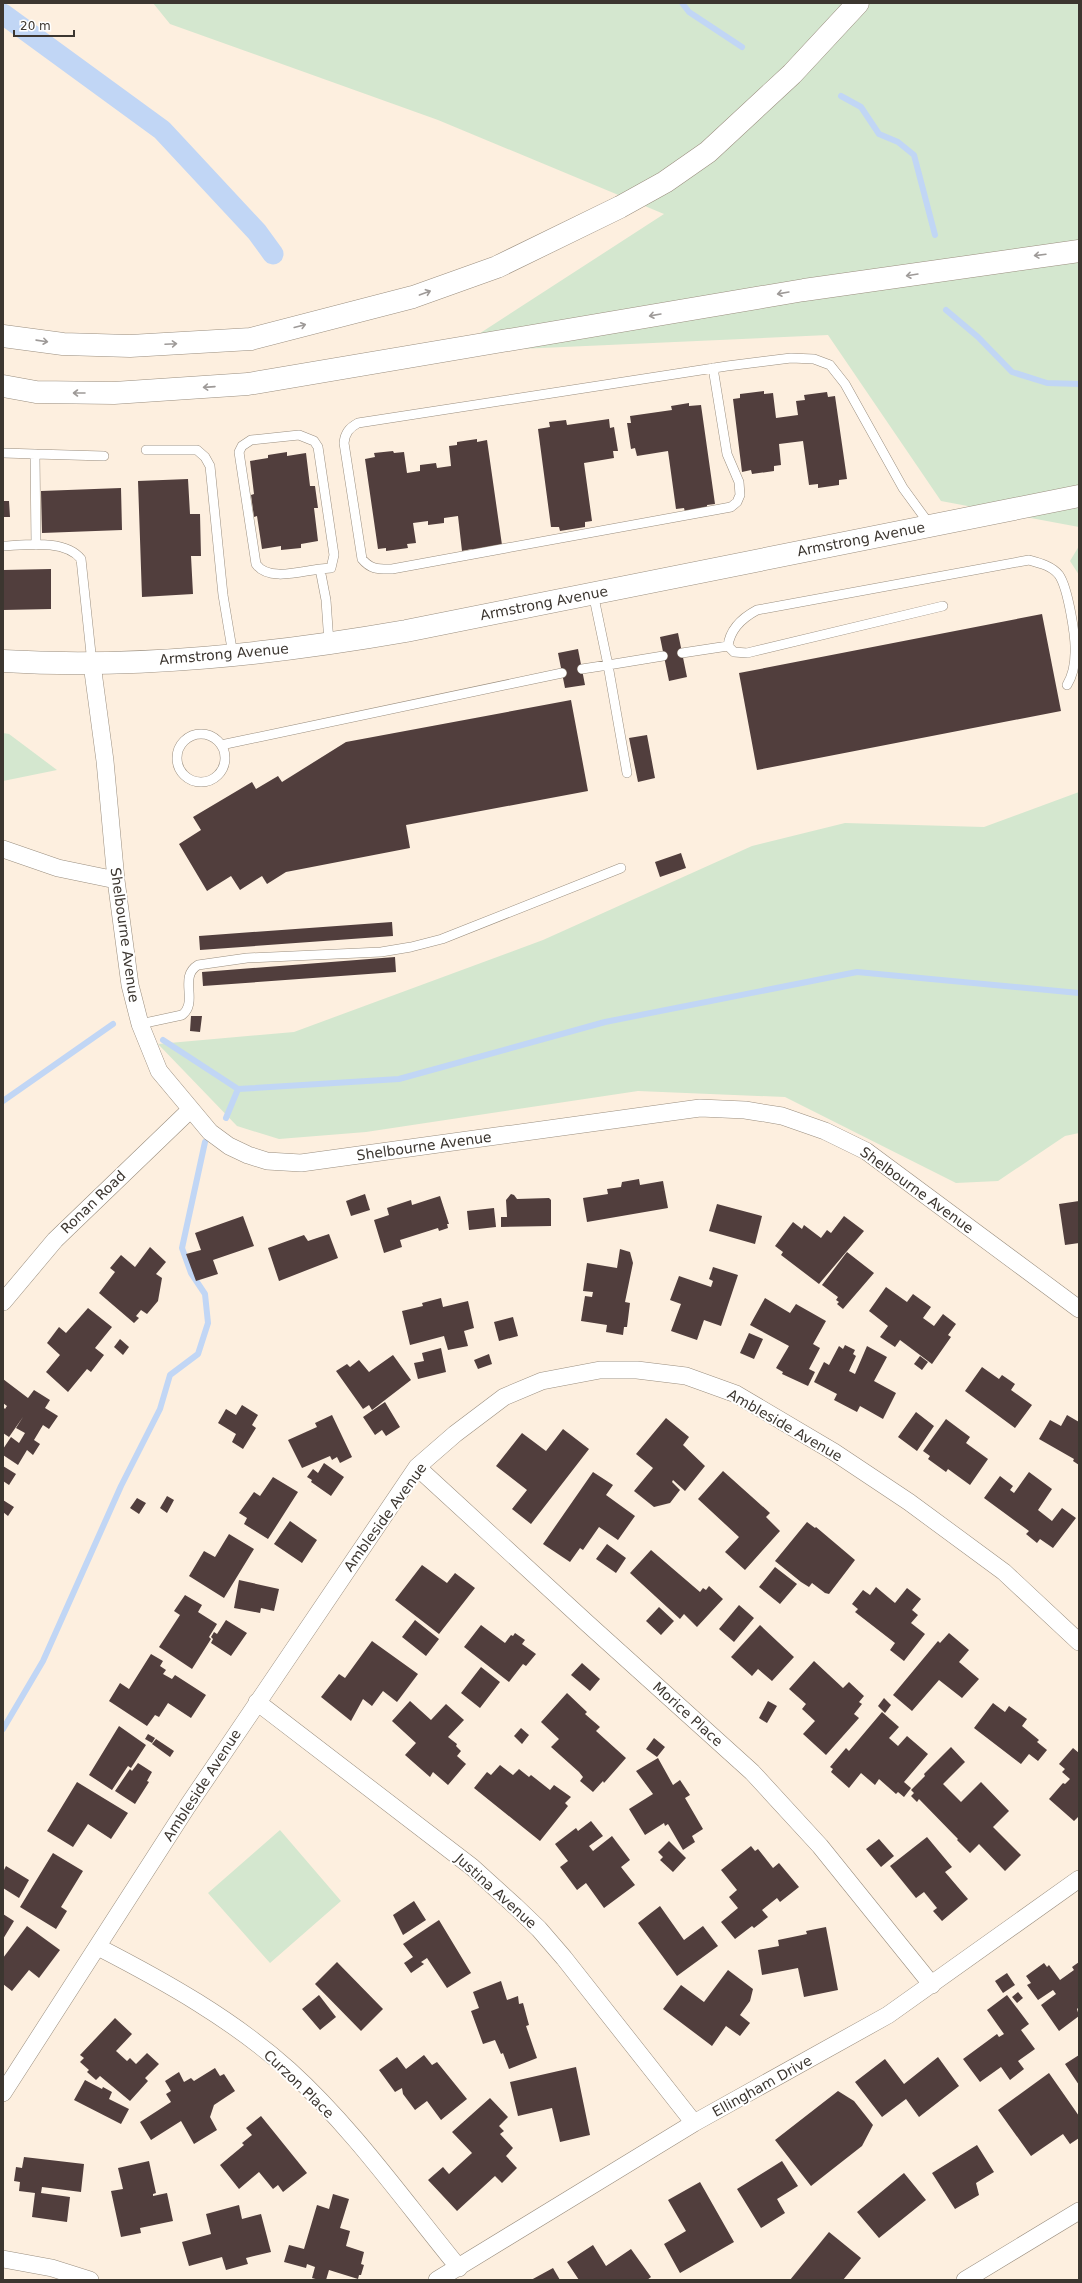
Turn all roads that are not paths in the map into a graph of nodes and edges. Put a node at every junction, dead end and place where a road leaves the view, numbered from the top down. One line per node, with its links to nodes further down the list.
1 (858, 3): 3 (main road, one-way to 1)
2 (1079, 251): 5 (main road, one-way to 5)
3 (3, 336)
4 (713, 368): 4 (lane); 11 (lane)
5 (3, 386)
6 (146, 450): 20 (lane)
7 (3, 453): 8 (lane)
8 (35, 454): 9 (lane); 12 (lane)
9 (104, 456)
10 (1079, 496): 11 (main road, Armstrong Avenue)
11 (930, 525): 15 (main road, Armstrong Avenue)
12 (36, 545): 13 (lane); 23 (lane)
13 (3, 546)
14 (320, 569): 14 (lane); 17 (lane)
15 (593, 593): 17 (main road, Armstrong Avenue); 24 (lane)
16 (943, 606): 18 (lane)
17 (329, 645): 20 (main road, Armstrong Avenue)
18 (728, 646): 19 (lane); 27 (lane)
19 (682, 653)
20 (234, 656): 23 (main road, Armstrong Avenue)
21 (663, 656): 24 (lane)
22 (3, 661): 23 (main road, Armstrong Avenue)
23 (92, 664): 32 (street, Shelbourne Avenue)
24 (608, 665): 25 (lane); 29 (lane)
25 (582, 669)
26 (562, 673): 28 (lane)
27 (1067, 686)
28 (220, 745): 28 (lane)
29 (627, 773)
30 (3, 849): 32 (street)
31 (621, 868): 33 (lane)
32 (116, 880): 33 (street, Shelbourne Avenue)
33 (140, 1024): 34 (street, Shelbourne Avenue)
34 (190, 1110): 35 (street, Ronan Road); 36 (street, Shelbourne Avenue)
35 (3, 1302)
36 (1079, 1309)
37 (417, 1467): 38 (street, Ambleside Avenue); 39 (street, Ambleside Avenue); 42 (street, Morice Place)
38 (1079, 1642)
39 (257, 1702): 41 (street, Ambleside Avenue); 44 (street, Justina Avenue)
40 (1079, 1879): 42 (street, Ellingham Drive)
41 (98, 1947): 43 (street, Ambleside Avenue); 47 (street, Curzon Place)
42 (932, 1985): 44 (street, Ellingham Drive)
43 (3, 2093)
44 (694, 2123): 47 (street, Ellingham Drive)
45 (1079, 2211): 50 (street)
46 (3, 2259): 48 (street)
47 (459, 2268): 49 (street, Ellingham Drive)
48 (90, 2280)
49 (437, 2280)
50 (965, 2280)

